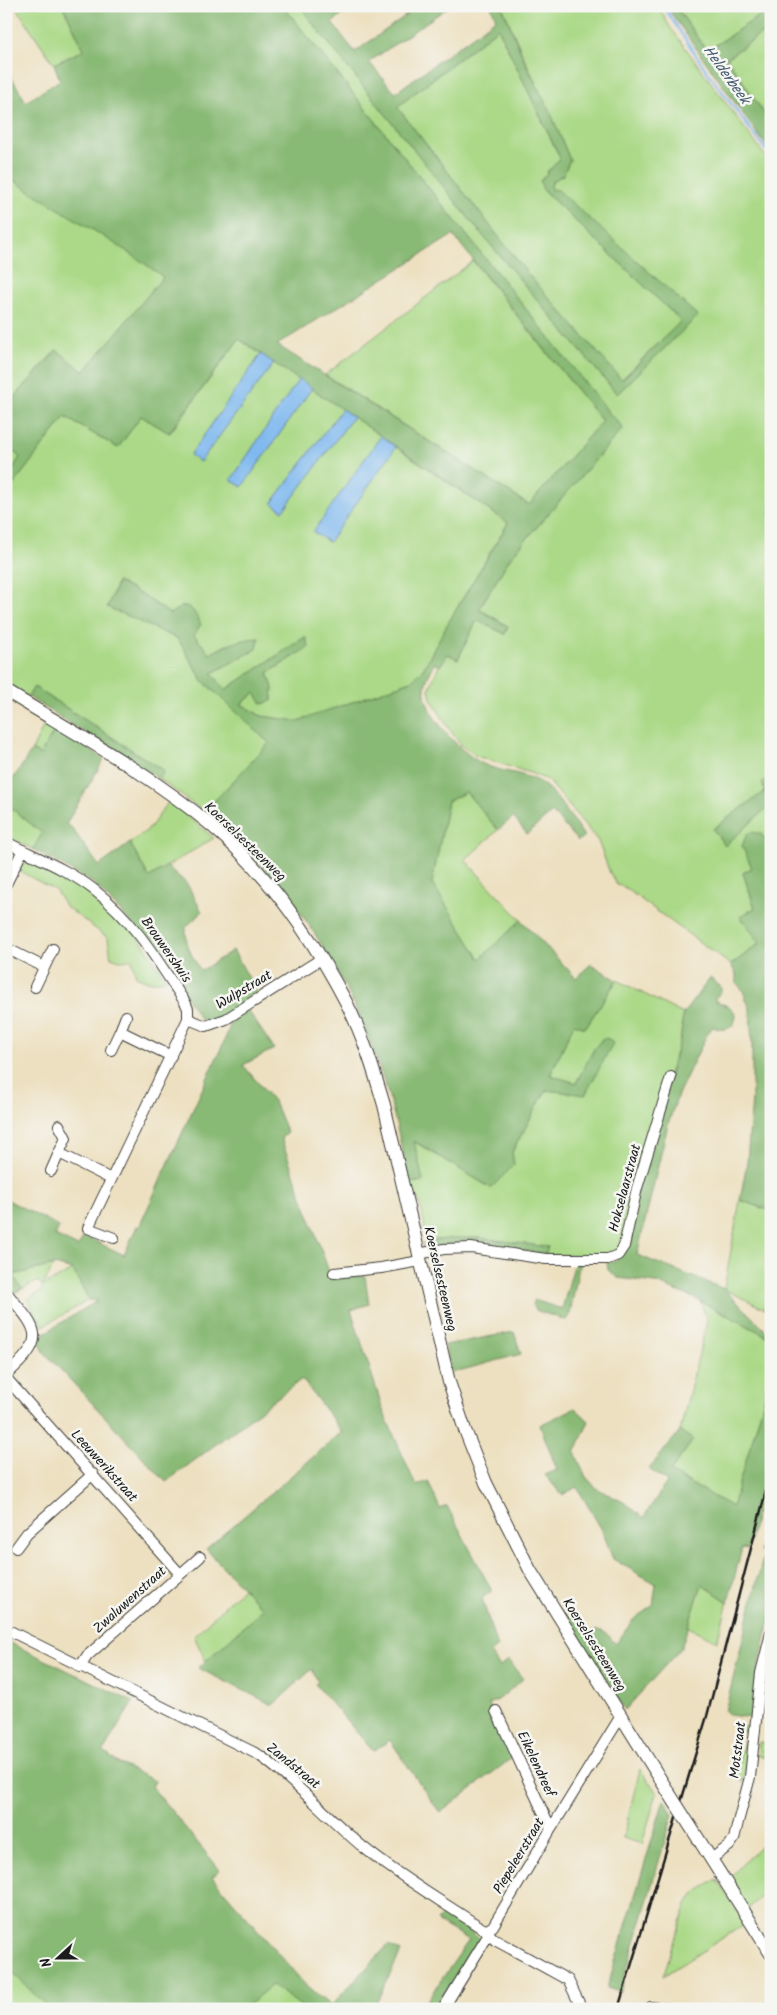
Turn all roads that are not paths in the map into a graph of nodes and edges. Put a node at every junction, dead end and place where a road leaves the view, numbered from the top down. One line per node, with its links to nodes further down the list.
1 (6, 691): 7 (street, Koerselsesteenweg)
2 (6, 842): 3 (street, Brouwershuis)
3 (23, 850): 4 (street); 11 (street, Brouwershuis)
4 (6, 884)
5 (6, 948): 8 (street)
6 (53, 949): 8 (street)
7 (321, 959): 11 (street, Wulpstraat); 21 (street, Koerselsesteenweg)
8 (44, 967): 9 (street)
9 (35, 987)
10 (126, 1016): 12 (street)
11 (188, 1019): 14 (street)
12 (120, 1031): 13 (street); 14 (street)
13 (111, 1050)
14 (171, 1056): 19 (street)
15 (671, 1077): 21 (street, Hokselaarstraat)
16 (59, 1125): 17 (street)
17 (59, 1153): 18 (street); 19 (street)
18 (51, 1171)
19 (111, 1179): 20 (street)
20 (114, 1238)
21 (419, 1258): 22 (street); 33 (street, Koerselsesteenweg)
22 (334, 1273)
23 (6, 1292): 24 (street)
24 (6, 1377): 25 (street, Leeuwerikstraat)
25 (93, 1474): 26 (street); 28 (street, Leeuwerikstraat)
26 (16, 1548)
27 (200, 1557): 28 (street, Zwaluwenstraat)
28 (180, 1574): 31 (street, Zwaluwenstraat)
29 (6, 1630): 31 (street, Zandstraat)
30 (771, 1633): 35 (street, Motstraat)
31 (80, 1667): 36 (street, Zandstraat)
32 (496, 1711): 34 (street, Eikelendreef)
33 (621, 1716): 34 (street, Piepeleerstraat); 35 (street, Koerselsesteenweg, bridge)
34 (550, 1829): 36 (street, Piepeleerstraat)
35 (711, 1859): 37 (street, Koerselsesteenweg)
36 (488, 1932): 39 (street, Piepeleerstraat); 40 (street, Zandstraat)
37 (771, 1954)
38 (651, 2008): 41 (street)
39 (443, 2009)
40 (582, 2009)
41 (669, 2009)

